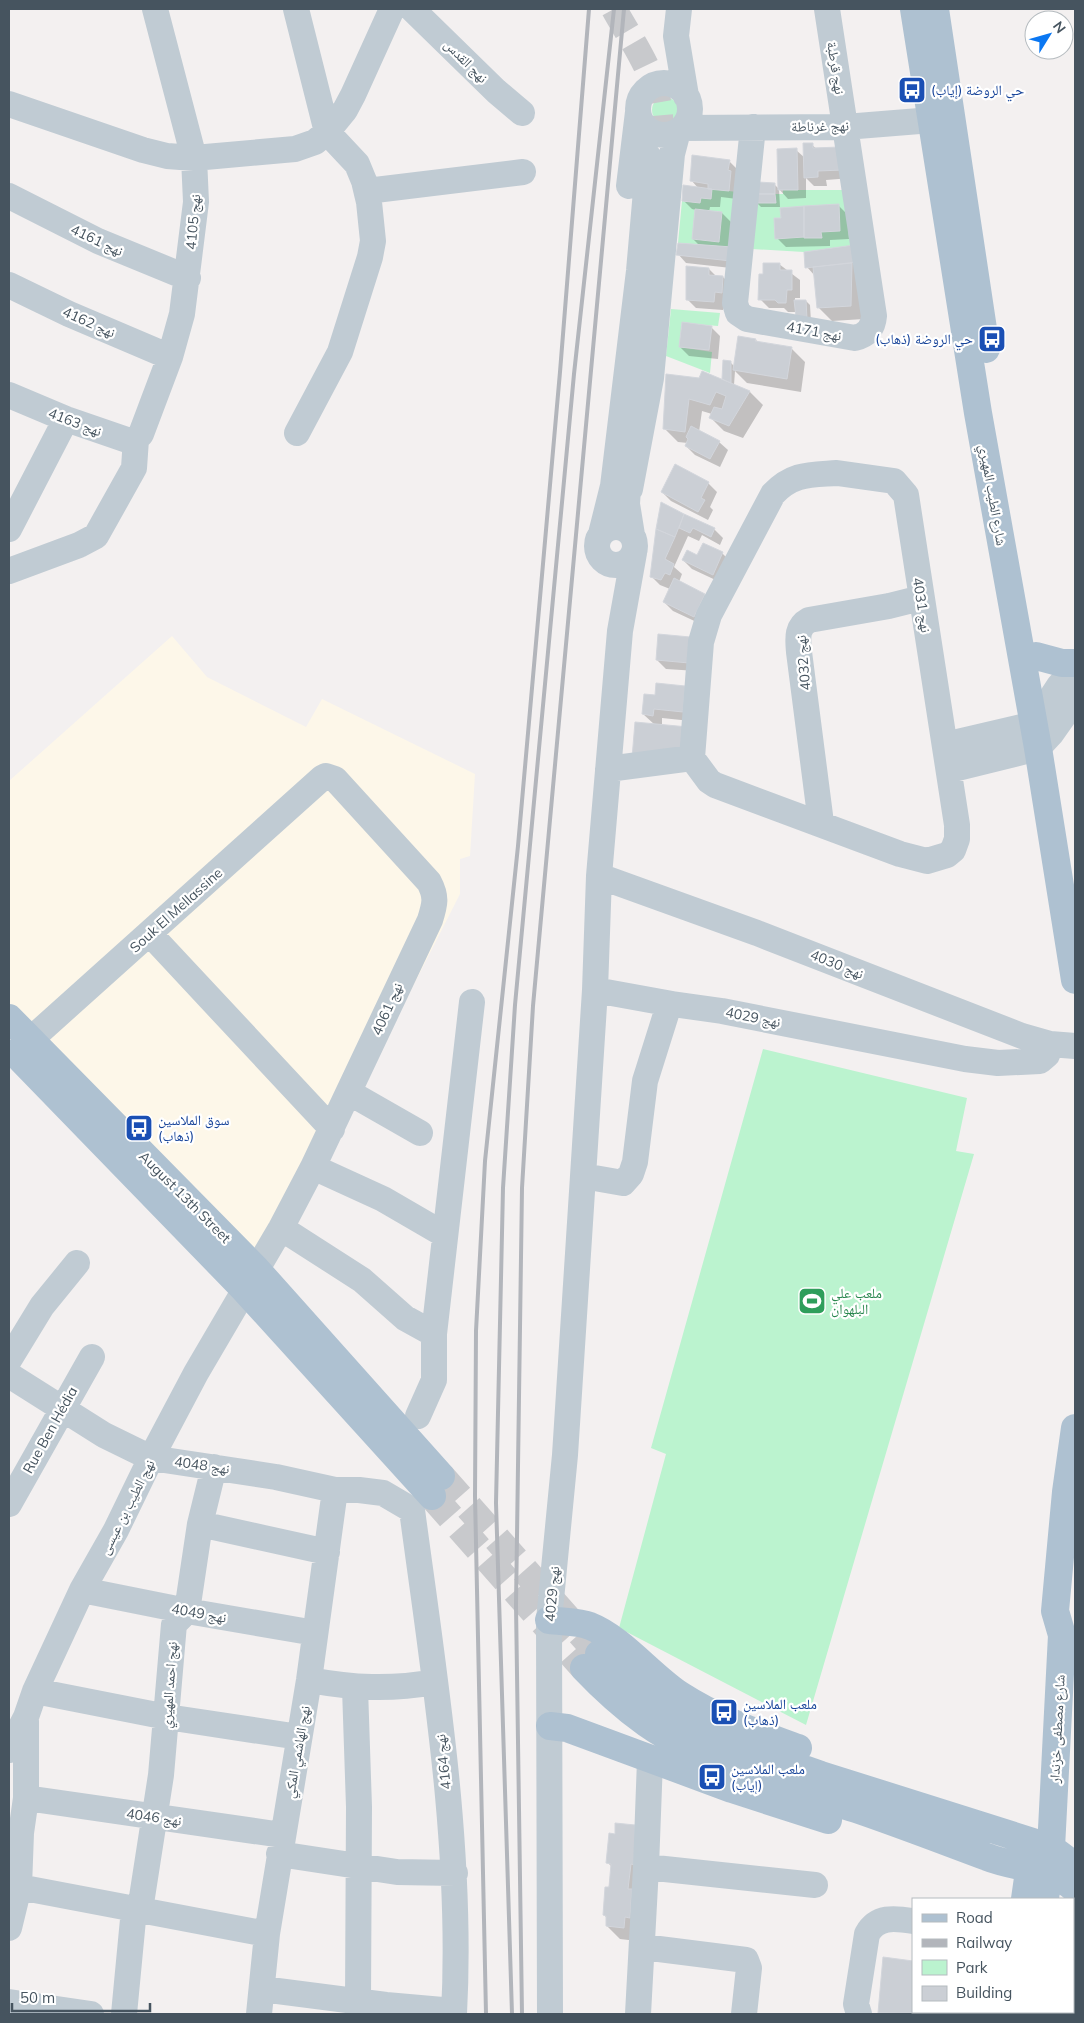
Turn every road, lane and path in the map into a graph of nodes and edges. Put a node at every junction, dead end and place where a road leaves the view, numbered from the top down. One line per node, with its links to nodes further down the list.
1 (155, 9): 18 (street, نهج 4105)
2 (296, 9): 17 (street)
3 (392, 9): 17 (street)
4 (412, 9): 12 (street, نهج القدس)
5 (679, 9): 9 (street)
6 (828, 9): 15 (street, نهج قرطبة)
7 (914, 9): 14 (main road, شارع الطيب المهيري)
8 (935, 9): 37 (main road, شارع الطيب المهيري)
9 (676, 36): 10 (street); 13 (street)
10 (642, 101): 13 (street); 13 (street); 30 (street)
11 (11, 111): 18 (street)
12 (522, 112)
13 (684, 115): 16 (street, نهج غرناطة); 30 (street)
14 (932, 120): 15 (street, نهج غرناطة); 41 (main road, شارع الطيب المهيري)
15 (845, 127): 16 (street, نهج غرناطة); 16 (street, نهج 4171)
16 (753, 128)
17 (327, 132): 18 (street); 21 (street)
18 (194, 158): 23 (street, نهج 4105)
19 (654, 158): 30 (street)
20 (523, 172): 21 (street)
21 (367, 191): 28 (street)
22 (9, 196): 23 (street, نهج 4161)
23 (188, 278): 25 (street, نهج 4105)
24 (9, 285): 25 (street, نهج 4162)
25 (170, 357): 29 (street, نهج 4105)
26 (9, 395): 27 (street, نهج 4163)
27 (66, 419): 29 (street, نهج 4163); 31 (street)
28 (297, 432)
29 (138, 436): 34 (street, نهج 4105)
30 (620, 495): 32 (street); 33 (street)
31 (9, 529)
32 (600, 544): 33 (street); 36 (street)
33 (633, 544): 36 (street)
34 (9, 572)
35 (921, 598): 42 (street, نهج 4031); 43 (street, نهج 4031); 46 (street, نهج 4032)
36 (620, 631): 44 (street, نهج 4029)
37 (1036, 656): 38 (main road); 41 (main road, شارع الطيب المهيري)
38 (1075, 663)
39 (1075, 668): 41 (street)
40 (1075, 700): 41 (street)
41 (1042, 728): 43 (street); 48 (main road, شارع الطيب المهيري); 50 (main road, شارع الطيب المهيري)
42 (692, 758): 44 (street); 46 (street, نهج 4031)
43 (947, 758): 46 (street, نهج 4031)
44 (608, 769): 47 (street, نهج 4029)
45 (322, 778): 49 (street, Souk El Mellassine); 57 (street, نهج 4061)
46 (821, 823)
47 (599, 876): 51 (street, نهج 4029); 56 (street, نهج 4030)
48 (1075, 901)
49 (150, 934): 55 (street, Souk El Mellassine); 58 (street)
50 (1075, 980)
51 (594, 990): 53 (street); 61 (street, نهج 4029)
52 (472, 1002): 63 (street)
53 (672, 1004): 56 (street, نهج 4029); 61 (street)
54 (9, 1018): 55 (main road, August 13th Street)
55 (19, 1044): 65 (main road, August 13th Street)
56 (1063, 1045)
57 (350, 1093): 58 (street, نهج 4061); 59 (street)
58 (332, 1129): 60 (street, نهج 4061)
59 (420, 1133)
60 (313, 1167): 62 (street, نهج 4061); 63 (street)
61 (583, 1176): 82 (street, نهج 4029)
62 (281, 1228): 65 (street, نهج 4061); 66 (street)
63 (445, 1234): 66 (street)
64 (77, 1263): 68 (street)
65 (250, 1279): 73 (street, نهج الطيب بن عيسى); 76 (main road, August 13th Street)
66 (434, 1334): 71 (street)
67 (92, 1357): 70 (street, Rue Ben Hédia)
68 (9, 1360)
69 (9, 1374): 70 (street, نهج 4048)
70 (62, 1408): 73 (street, نهج 4048); 77 (street, Rue Ben Hédia)
71 (418, 1416)
72 (1075, 1428): 99 (main road, شارع مصطفى خزندار)
73 (151, 1458): 74 (street, نهج 4048); 80 (street, نهج الطيب بن عيسى)
74 (214, 1466): 75 (street, نهج 4048); 78 (street, نهج احمد المهيري)
75 (336, 1490): 76 (street, نهج 4048); 79 (street, نهج الهاشمي المكي)
76 (428, 1494): 85 (street, نهج 4164)
77 (9, 1504)
78 (200, 1524): 79 (street); 81 (street, نهج احمد المهيري)
79 (327, 1552): 83 (street, نهج الهاشمي المكي)
80 (82, 1590): 81 (street, نهج 4049); 87 (street, نهج الطيب بن عيسى)
81 (187, 1611): 83 (street, نهج 4049); 89 (street, نهج احمد المهيري)
82 (549, 1620): 90 (street, نهج 4029); 96 (main road)
83 (316, 1633): 84 (street, نهج الهاشمي المكي)
84 (309, 1680): 86 (street); 91 (street, نهج الهاشمي المكي)
85 (435, 1682): 86 (street); 103 (street, نهج 4164)
86 (354, 1688): 101 (street)
87 (35, 1691): 88 (street, نهج الطيب بن عيسى); 89 (street)
88 (26, 1717): 92 (street, نهج الطيب بن عيسى); 94 (street)
89 (167, 1717): 91 (street); 95 (street, نهج احمد المهيري)
90 (550, 1726): 93 (main road); 122 (street, نهج 4029)
91 (299, 1737): 97 (street, نهج الهاشمي المكي)
92 (9, 1747)
93 (650, 1760): 98 (main road); 102 (street)
94 (26, 1798): 95 (street, نهج 4046); 105 (street)
95 (155, 1817): 97 (street, نهج 4046); 109 (street, نهج احمد المهيري)
96 (997, 1832): 98 (main road); 99 (main road)
97 (281, 1844): 101 (street, نهج 4046); 112 (street, نهج الهاشمي المكي)
98 (959, 1846): 99 (main road)
99 (1041, 1858): 100 (main road); 106 (main road); 107 (main road); 108 (main road)
100 (1075, 1866)
101 (360, 1867): 103 (street, نهج 4046); 114 (street)
102 (646, 1867): 104 (street); 113 (street)
103 (455, 1873): 118 (street, نهج 4164)
104 (815, 1886)
105 (19, 1887): 109 (street); 111 (street)
106 (1075, 1888)
107 (1026, 1898)
108 (1045, 1898)
109 (137, 1910): 112 (street); 121 (street, نهج احمد المهيري)
110 (912, 1920): 125 (street)
111 (9, 1928)
112 (267, 1934): 115 (street, نهج الهاشمي المكي)
113 (643, 1948): 123 (street); 124 (street)
114 (358, 2001): 115 (street); 117 (street)
115 (260, 2002)
116 (17, 2007): 119 (street)
117 (386, 2010): 118 (street)
118 (454, 2012)
119 (83, 2014): 120 (street)
120 (91, 2014)
121 (124, 2014)
122 (550, 2014)
123 (638, 2014)
124 (744, 2014)
125 (858, 2014)

